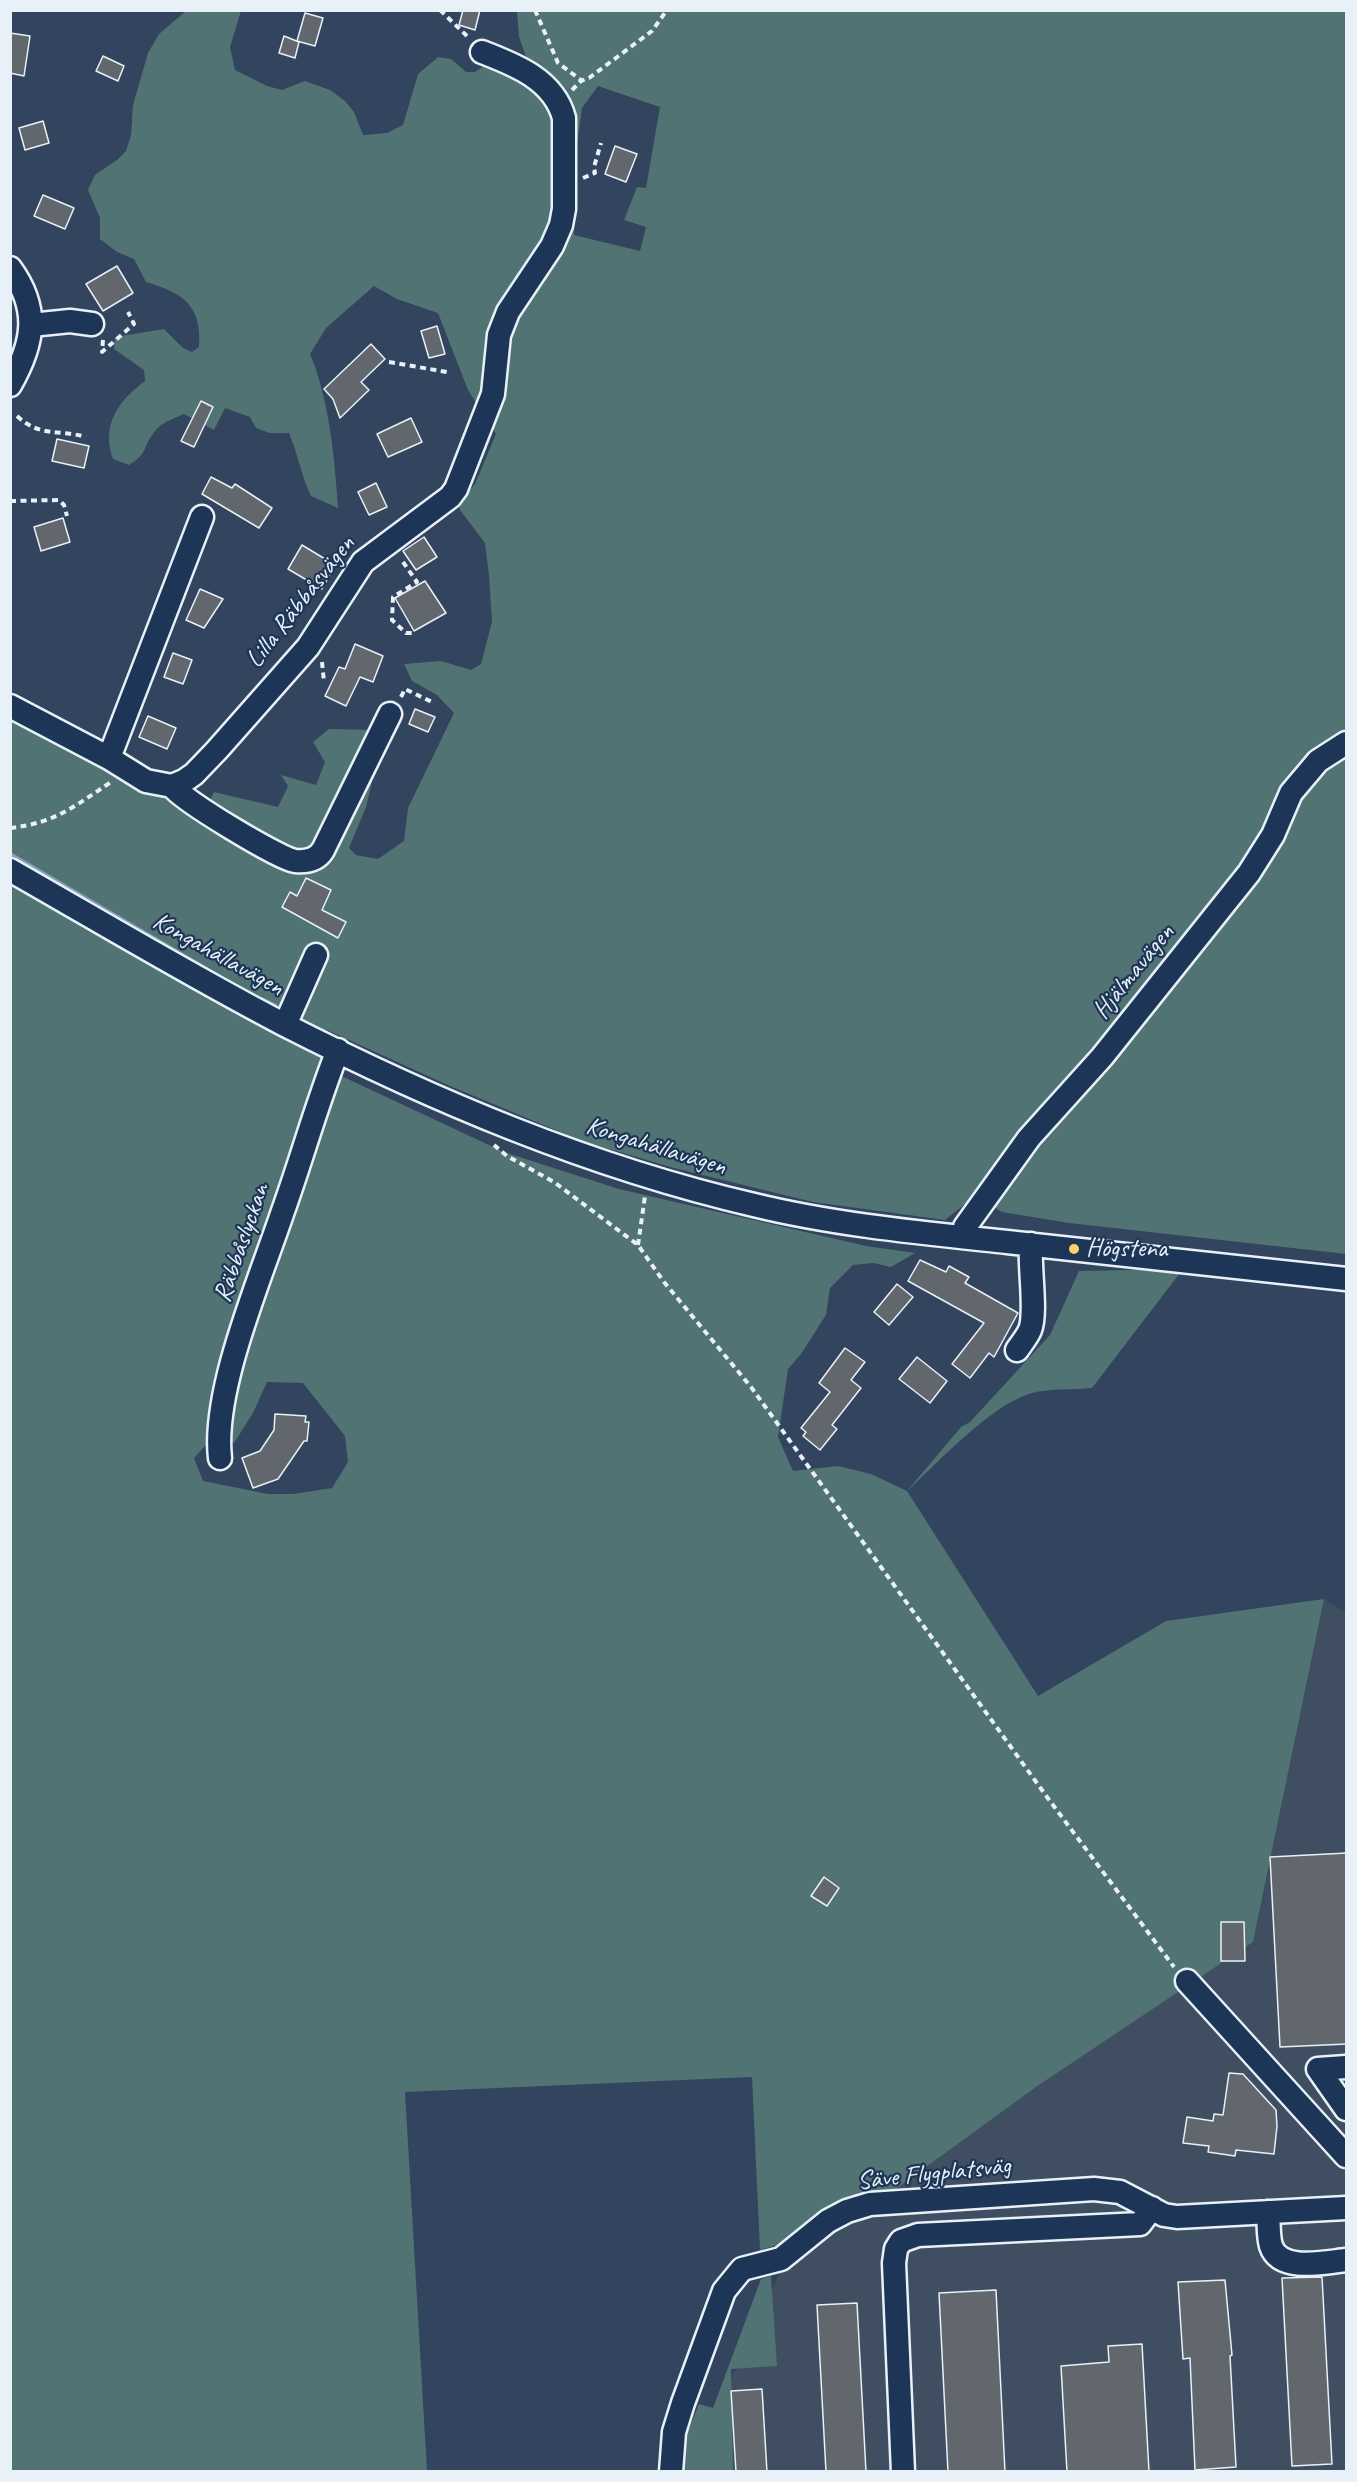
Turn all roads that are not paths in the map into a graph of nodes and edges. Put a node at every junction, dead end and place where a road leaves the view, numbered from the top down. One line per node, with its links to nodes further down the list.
1 (476, 45): 11 (street, Lilla Räbbåsvägen)
2 (10, 268): 3 (street)
3 (31, 324): 4 (street); 5 (street)
4 (92, 324)
5 (10, 385)
6 (202, 517): 10 (street)
7 (10, 706): 10 (street)
8 (390, 714): 11 (street)
9 (1347, 743): 16 (street, Hjälmavägen)
10 (109, 758): 11 (street)
11 (172, 786)
12 (10, 870): 14 (street, Kongahällavägen)
13 (316, 955): 14 (street)
14 (285, 1025): 15 (street, Kongahällavägen)
15 (338, 1050): 16 (street, Kongahällavägen); 20 (street, Räbbåslyckan)
16 (964, 1237): 17 (street, Kongahällavägen)
17 (1031, 1244): 18 (street, Kongahällavägen); 19 (street)
18 (1347, 1279)
19 (1017, 1350)
20 (220, 1458)
21 (1187, 1981): 24 (street)
22 (1347, 2067): 23 (street)
23 (1347, 2109)
24 (1347, 2156)
25 (1152, 2208): 27 (street, Säve Flygplatsväg); 29 (street, Säve Flygplatsväg); 30 (street)
26 (1347, 2208): 27 (street, Säve Flygplatsväg)
27 (1268, 2212): 28 (street)
28 (1347, 2260)
29 (671, 2465)
30 (903, 2472)

